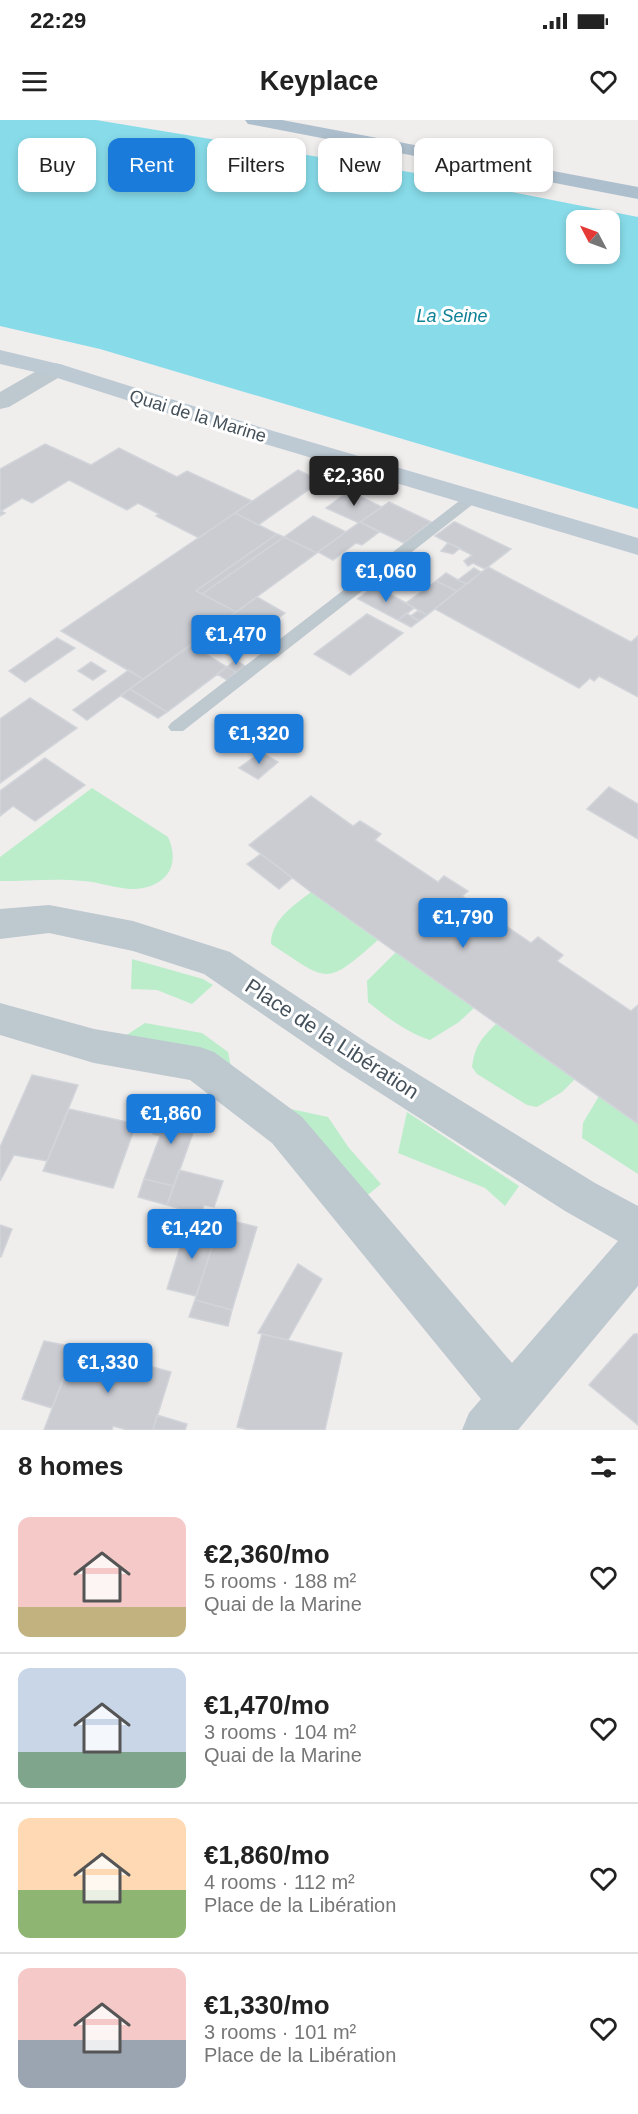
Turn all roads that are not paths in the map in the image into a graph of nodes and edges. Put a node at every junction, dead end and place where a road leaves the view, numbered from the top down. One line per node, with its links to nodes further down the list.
1 (254, 120): 4 (main road)
2 (301, 120): 3 (main road)
3 (638, 180)
4 (638, 193)
5 (0, 357): 6 (street, Quai de la Marine)
6 (54, 370): 7 (street); 8 (street, Quai de la Marine)
7 (0, 402)
8 (472, 498): 9 (street, Quai de la Marine); 10 (lane)
9 (638, 548)
10 (177, 727)
11 (0, 924): 13 (street, Place de la Libération)
12 (0, 1019): 15 (street)
13 (638, 1229)
14 (638, 1252): 15 (street)
15 (499, 1415)

